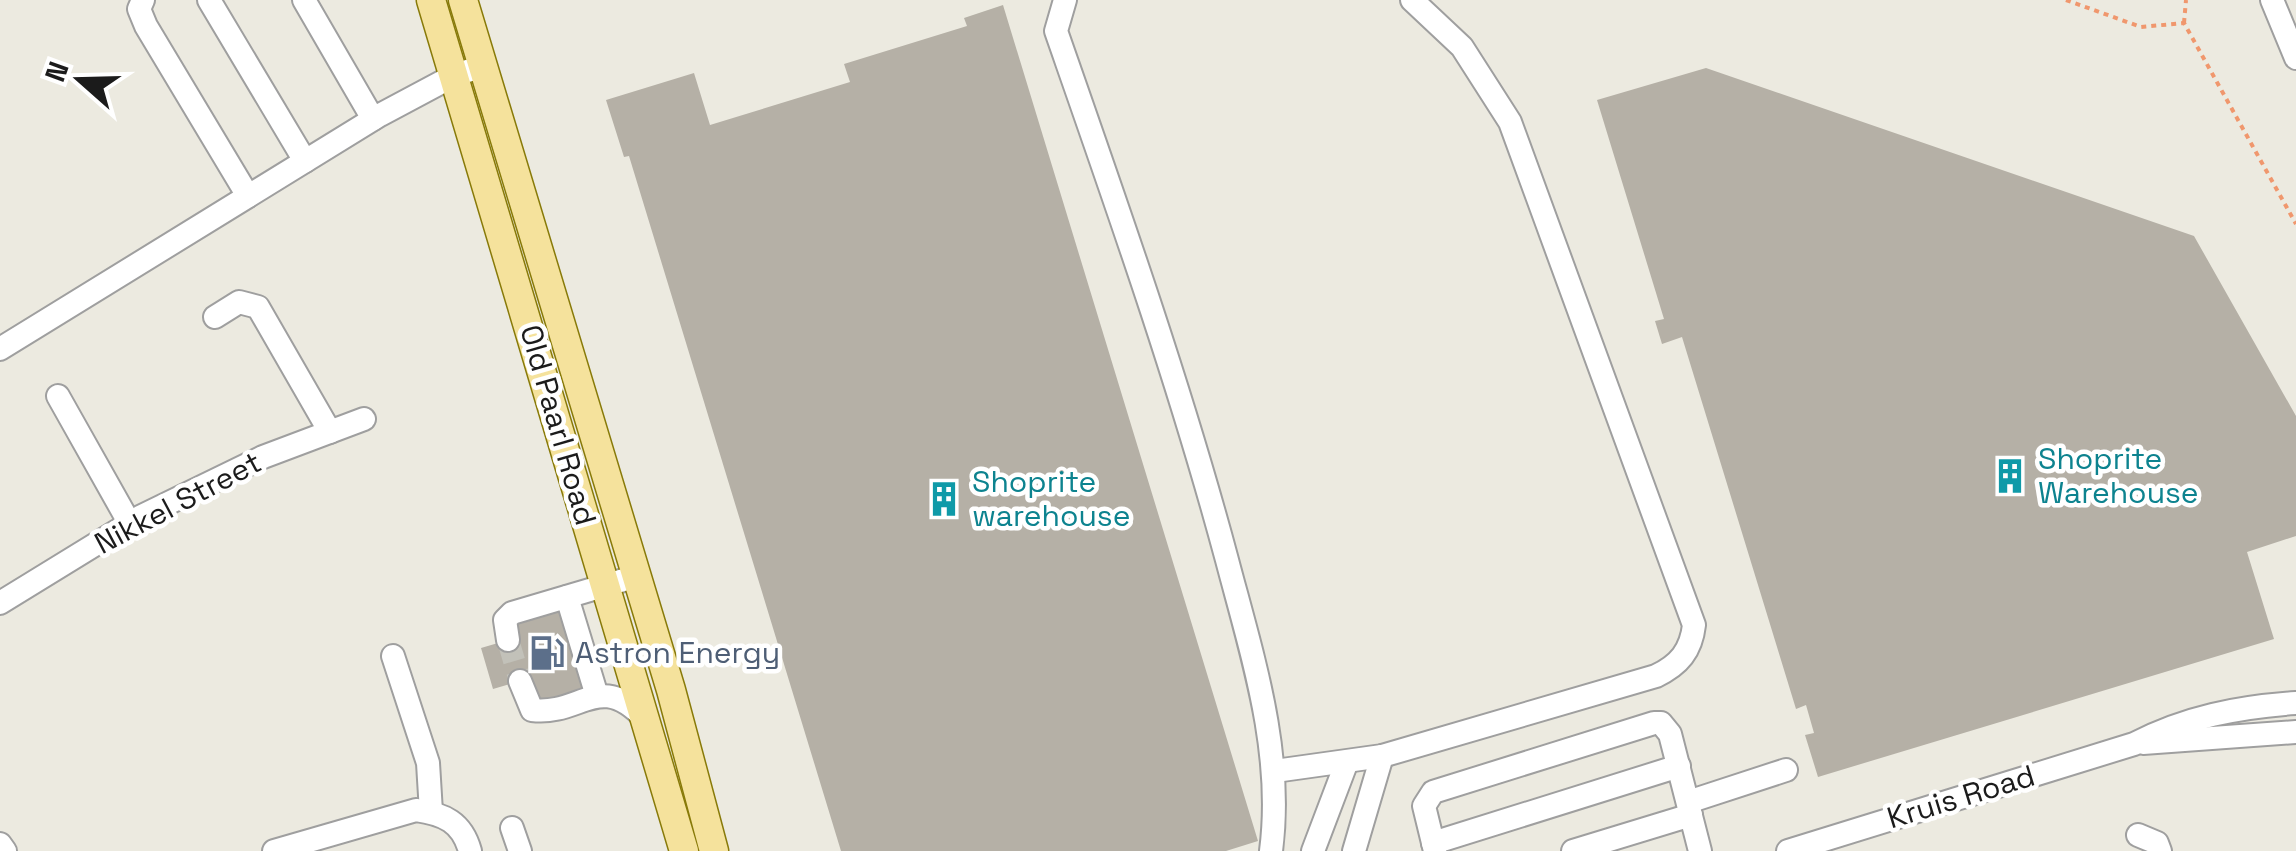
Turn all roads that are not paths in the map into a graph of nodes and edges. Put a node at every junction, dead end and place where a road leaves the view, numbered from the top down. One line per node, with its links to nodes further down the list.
1 (143, 0): 14 (street)
2 (209, 0): 13 (street)
3 (304, 0): 12 (street)
4 (430, 0): 11 (main road, Old Paarl Road)
5 (463, 0): 10 (main road, Old Paarl Road)
6 (1065, 0): 37 (street)
7 (1412, 0): 33 (street)
8 (2272, 0): 9 (street)
9 (2296, 58)
10 (483, 66): 11 (street); 21 (main road, Old Paarl Road)
11 (455, 75): 12 (street); 22 (main road, Old Paarl Road)
12 (373, 119): 13 (street)
13 (305, 162): 14 (street)
14 (248, 196): 16 (street)
15 (215, 317): 19 (street)
16 (0, 349)
17 (58, 396): 20 (street)
18 (364, 419): 19 (street, Nikkel Street)
19 (330, 432): 20 (street, Nikkel Street)
20 (130, 524): 24 (street, Nikkel Street)
21 (638, 576): 22 (street); 49 (main road, Old Paarl Road)
22 (606, 586): 23 (street); 30 (main road, Old Paarl Road)
23 (567, 597): 25 (street); 28 (street)
24 (0, 603)
25 (508, 640)
26 (394, 656): 39 (street)
27 (520, 681): 28 (street)
28 (597, 696): 30 (street)
29 (2296, 703): 32 (street, Kruis Road)
30 (646, 719): 48 (main road, Old Paarl Road)
31 (2296, 732): 32 (street, Kruis Road)
32 (2134, 744): 55 (street, Kruis Road)
33 (1382, 756): 34 (street); 52 (street)
34 (1346, 764): 37 (street); 51 (street)
35 (1678, 766): 38 (street); 43 (street); 43 (street)
36 (1786, 770): 38 (street)
37 (1276, 772): 50 (street)
38 (1689, 808): 53 (street); 54 (street)
39 (431, 812): 45 (street); 46 (street)
40 (512, 828): 47 (street)
41 (2138, 835): 56 (street)
42 (0, 844): 44 (street)
43 (1434, 847)
44 (5, 851)
45 (274, 851)
46 (470, 851)
47 (520, 851)
48 (684, 851)
49 (714, 851)
50 (1271, 851)
51 (1313, 851)
52 (1354, 851)
53 (1573, 851)
54 (1700, 851)
55 (1788, 851)
56 (2160, 851)

